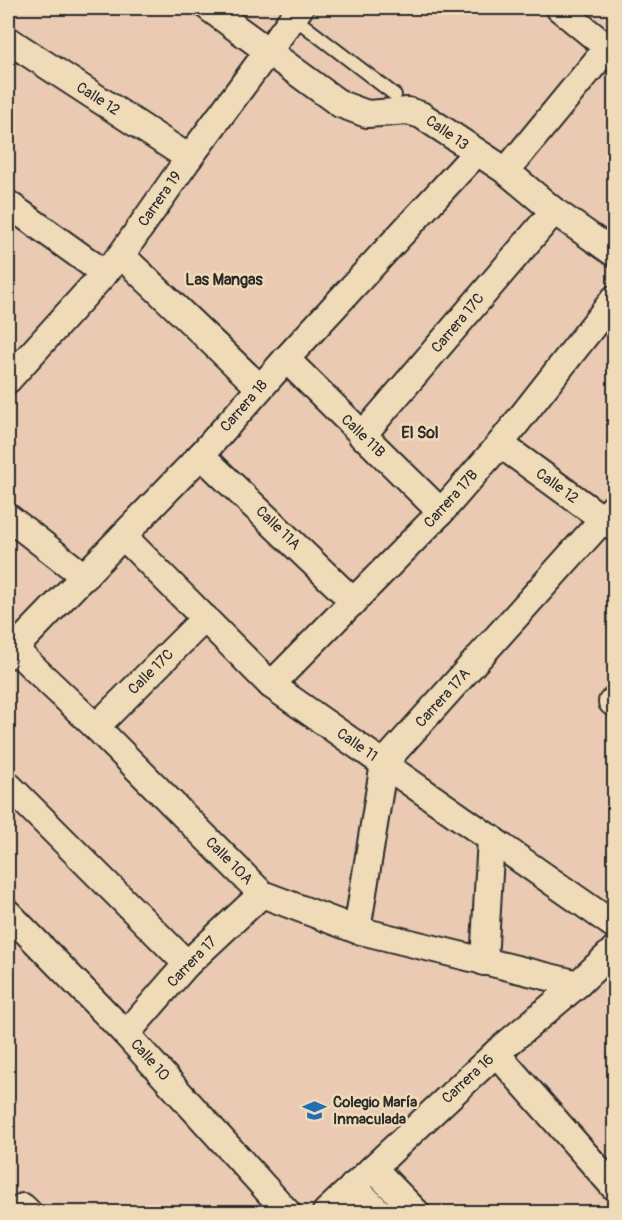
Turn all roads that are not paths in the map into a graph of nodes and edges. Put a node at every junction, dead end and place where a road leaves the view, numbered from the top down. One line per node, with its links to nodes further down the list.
1 (209, 8): 6 (street, Calle 13)
2 (559, 8): 5 (street)
3 (296, 12): 6 (street, Carrera 19); 7 (lane)
4 (8, 40): 9 (street, Calle 12)
5 (612, 46): 10 (street)
6 (269, 51): 8 (street, Calle 13); 9 (street, Carrera 19)
7 (395, 95)
8 (476, 153): 10 (street, Calle 13); 16 (street, Carrera 18)
9 (189, 158): 14 (street, Carrera 19)
10 (506, 171): 12 (street, Calle 13)
11 (8, 204): 14 (street)
12 (554, 211): 13 (street, Calle 13); 19 (street, Carrera 17C)
13 (615, 253)
14 (112, 264): 17 (street, Carrera 19); 18 (street)
15 (615, 299): 20 (street, Carrera 17B)
16 (286, 359): 18 (street, Carrera 18); 19 (street, Calle 11B)
17 (9, 376)
18 (260, 388): 21 (street, Carrera 18)
19 (362, 436): 22 (street, Calle 11B)
20 (500, 444): 22 (street, Carrera 17B); 24 (street, Calle 12)
21 (201, 454): 25 (street, Carrera 18); 27 (street, Calle 11A)
22 (441, 512): 27 (street, Carrera 17B)
23 (8, 517): 26 (street)
24 (611, 518): 32 (street, Carrera 17A)
25 (123, 536): 26 (street, Carrera 18); 28 (street, Calle 11)
26 (85, 577): 29 (street, Carrera 18)
27 (354, 602): 30 (street, Carrera 17B)
28 (205, 618): 30 (street, Calle 11); 31 (street, Calle 17C)
29 (11, 652): 31 (street, Calle 10A)
30 (271, 685): 32 (street, Calle 11)
31 (96, 727): 35 (street, Calle 10A)
32 (384, 764): 34 (street, Calle 11); 38 (street)
33 (8, 785): 41 (street)
34 (491, 838): 37 (street, Calle 11); 40 (street)
35 (262, 894): 38 (street, Calle 10A); 41 (street, Carrera 17)
36 (8, 913): 43 (street, Calle 10)
37 (615, 925)
38 (357, 930): 40 (street, Calle 10A)
39 (615, 950): 42 (street, Carrera 16)
40 (484, 962): 42 (street, Calle 10A)
41 (187, 964): 43 (street, Carrera 17)
42 (578, 984): 44 (street, Carrera 16)
43 (126, 1034): 48 (street, Calle 10)
44 (496, 1053): 45 (street, Carrera 16); 47 (street)
45 (373, 1168): 46 (street, Carrera 16); 51 (street)
46 (353, 1186): 49 (street, Carrera 16); 50 (street)
47 (615, 1187)
48 (287, 1212)
49 (326, 1212)
50 (379, 1212)
51 (416, 1212)

